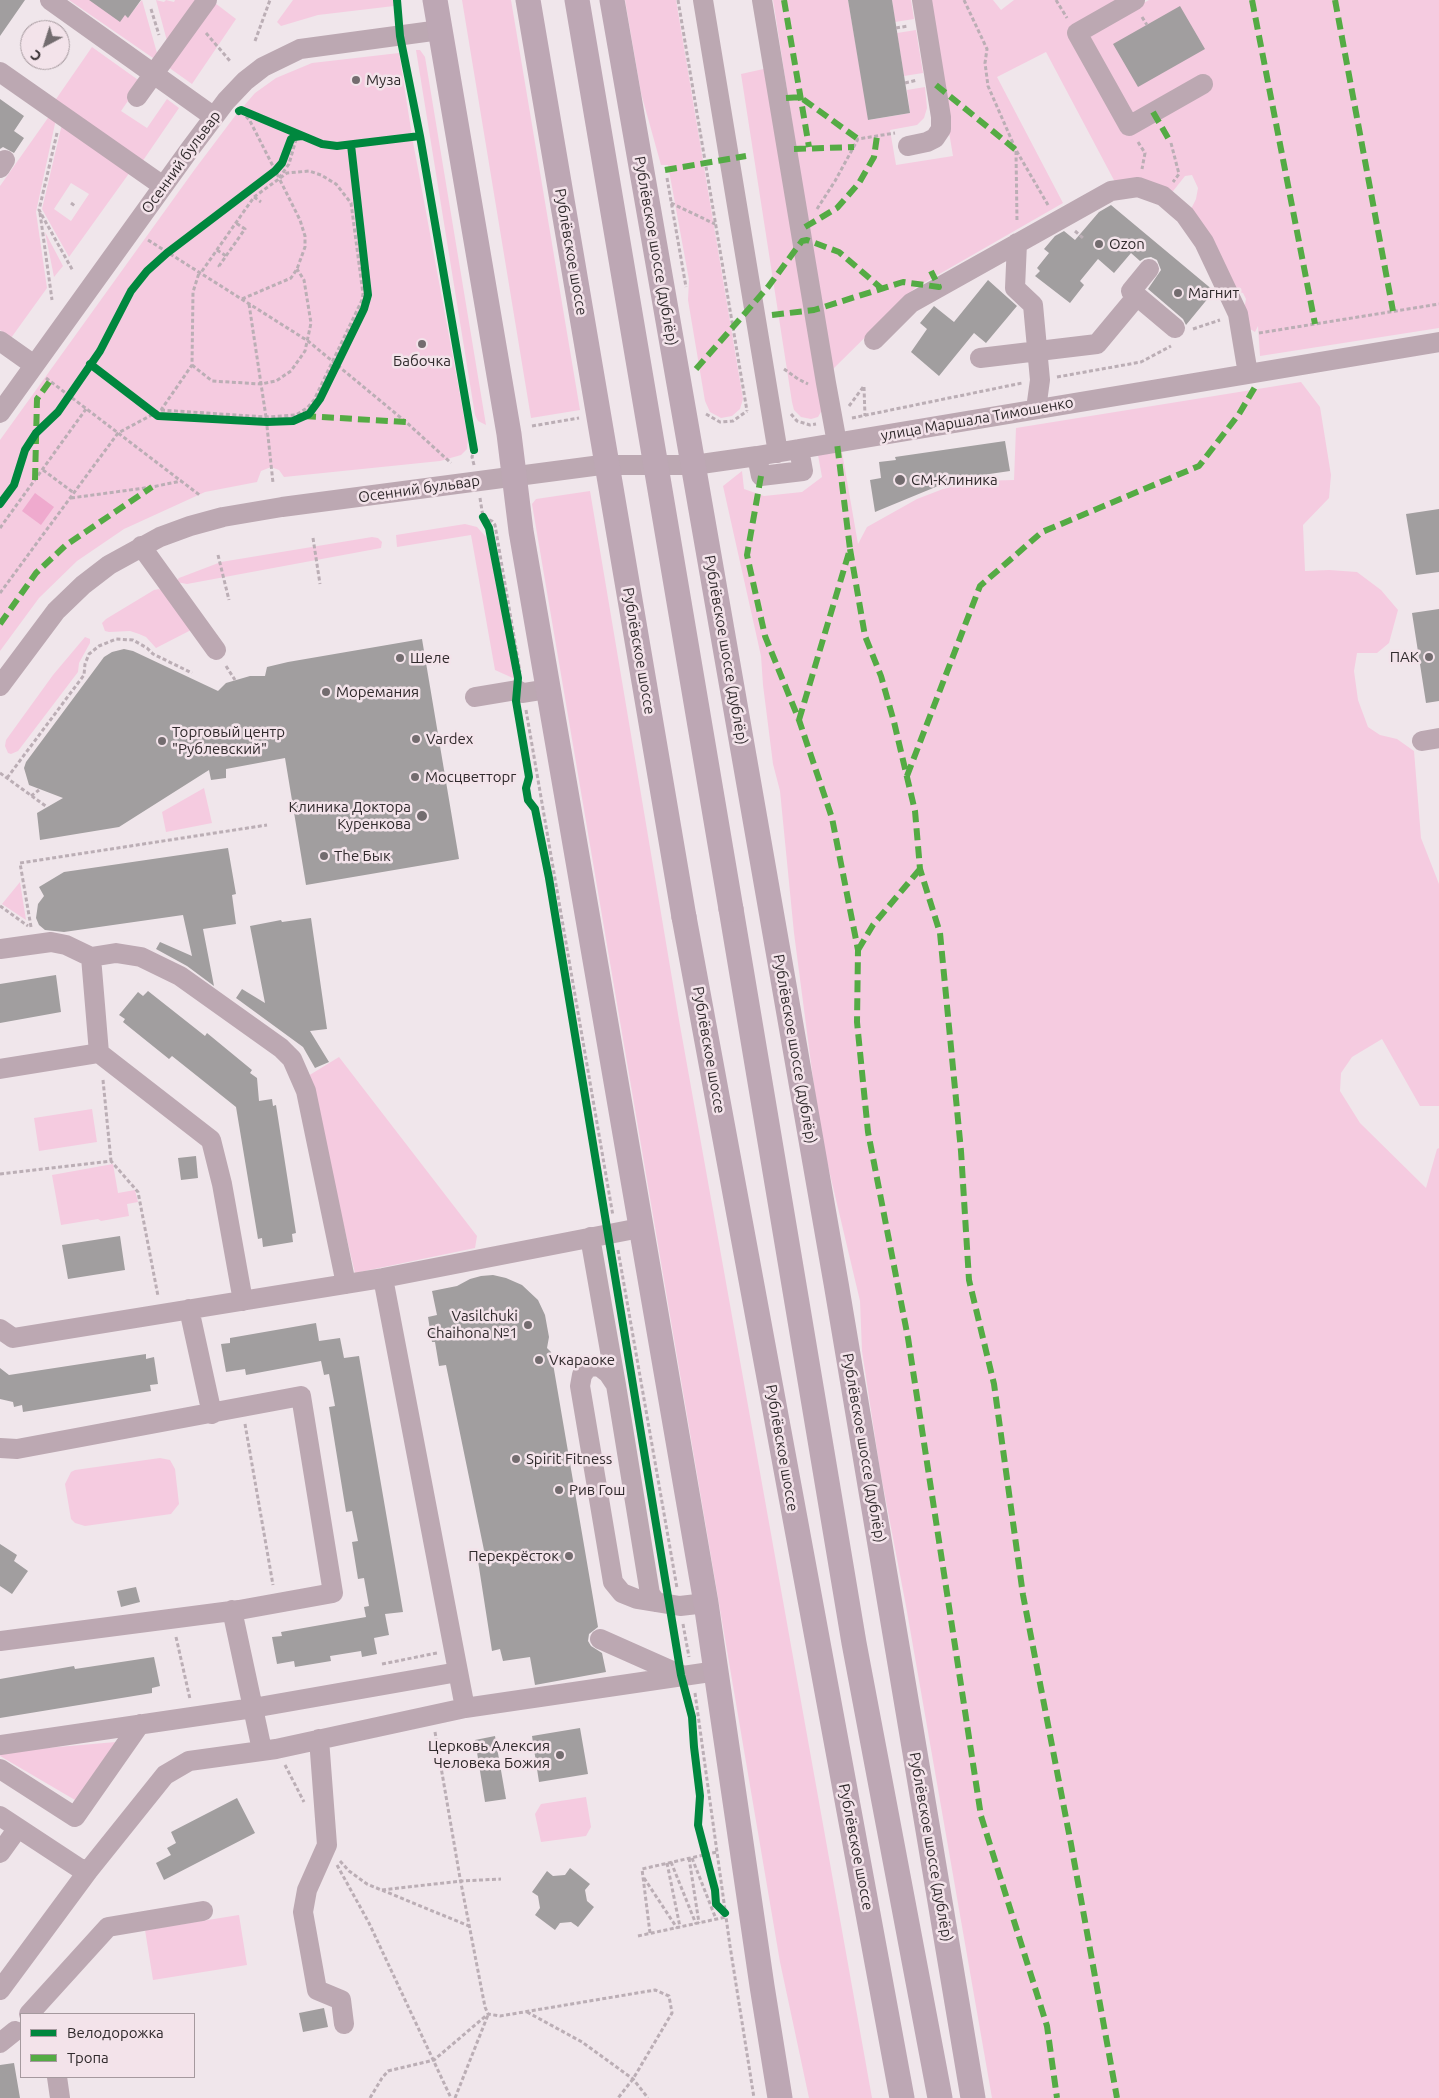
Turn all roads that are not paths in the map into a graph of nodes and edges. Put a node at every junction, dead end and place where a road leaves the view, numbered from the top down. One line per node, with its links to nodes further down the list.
1 (50, 0): 13 (street)
2 (207, 0): 13 (street)
3 (435, 0): 11 (main road)
4 (528, 0): 89 (main road, Рублёвское шоссе, bridge)
5 (577, 0): 90 (main road, bridge)
6 (612, 0): 38 (main road, Рублёвское шоссе (дублёр))
7 (703, 0): 35 (street)
8 (762, 0): 33 (street)
9 (922, 0): 17 (street)
10 (1135, 0): 14 (street)
11 (440, 30): 16 (street, Осенний бульвар); 40 (main road)
12 (0, 72): 18 (street)
13 (153, 74): 15 (street); 16 (street)
14 (1204, 84)
15 (137, 97)
16 (214, 117): 18 (street, Осенний бульвар)
17 (904, 139)
18 (163, 186): 28 (street, Осенний бульвар)
19 (1017, 243): 23 (street); 26 (street); 29 (street)
20 (1149, 269): 21 (street)
21 (1137, 296): 22 (street); 26 (street)
22 (1181, 334)
23 (874, 340)
24 (0, 341): 28 (street)
25 (1439, 342): 29 (street, улица Маршала Тимошенко)
26 (1037, 350): 27 (street); 31 (street)
27 (980, 358)
28 (40, 371): 32 (street, Осенний бульвар)
29 (1248, 374): 31 (street, улица Маршала Тимошенко)
30 (632, 394): 39 (street)
31 (1036, 409): 33 (street, улица Маршала Тимошенко)
32 (0, 413)
33 (837, 443): 34 (street, улица Маршала Тимошенко)
34 (799, 449): 35 (street, улица Маршала Тимошенко); 36 (street)
35 (778, 453): 36 (street, улица Маршала Тимошенко)
36 (756, 456): 38 (street, улица Маршала Тимошенко)
37 (601, 465): 39 (street, улица Маршала Тимошенко); 40 (street, улица Маршала Тимошенко); 41 (street)
38 (694, 465): 39 (street, улица Маршала Тимошенко); 91 (main road, Рублёвское шоссе (дублёр))
39 (645, 466)
40 (514, 476): 42 (street, Осенний бульвар); 45 (main road)
41 (608, 507)
42 (141, 546): 43 (street); 44 (street, Осенний бульвар)
43 (216, 650)
44 (0, 686)
45 (548, 689): 46 (street); 51 (main road)
46 (475, 697)
47 (0, 949): 48 (street)
48 (91, 957): 49 (street); 54 (street)
49 (99, 1053): 50 (street); 55 (street)
50 (0, 1069)
51 (640, 1228): 52 (street); 62 (main road)
52 (605, 1234): 53 (street); 58 (street)
53 (382, 1278): 54 (street); 67 (street)
54 (346, 1284): 55 (street)
55 (243, 1301): 56 (street)
56 (189, 1310): 57 (street); 59 (street)
57 (0, 1329)
58 (616, 1385): 61 (street); 61 (street)
59 (212, 1414): 60 (street); 63 (street)
60 (0, 1448)
61 (656, 1602): 62 (street)
62 (706, 1603): 66 (main road)
63 (232, 1610): 65 (street); 69 (street)
64 (600, 1639): 68 (street)
65 (0, 1641)
66 (716, 1671): 68 (street); 81 (main road)
67 (458, 1672): 69 (street); 70 (street)
68 (687, 1675): 70 (street)
69 (253, 1708): 71 (street); 74 (street)
70 (465, 1708): 72 (street)
71 (140, 1724): 73 (street); 75 (street)
72 (319, 1739): 74 (street); 84 (street)
73 (0, 1745)
74 (262, 1750): 79 (street)
75 (0, 1769)
76 (0, 1816): 77 (street)
77 (18, 1828): 78 (street); 79 (street)
78 (0, 1853)
79 (88, 1871): 82 (street)
80 (203, 1911): 83 (street)
81 (762, 1986): 87 (main road); 88 (main road)
82 (0, 1990)
83 (30, 2013)
84 (344, 2024)
85 (57, 2078): 86 (street)
86 (60, 2098)
87 (780, 2098)
88 (792, 2098)
89 (902, 2098)
90 (940, 2098)
91 (974, 2098)

